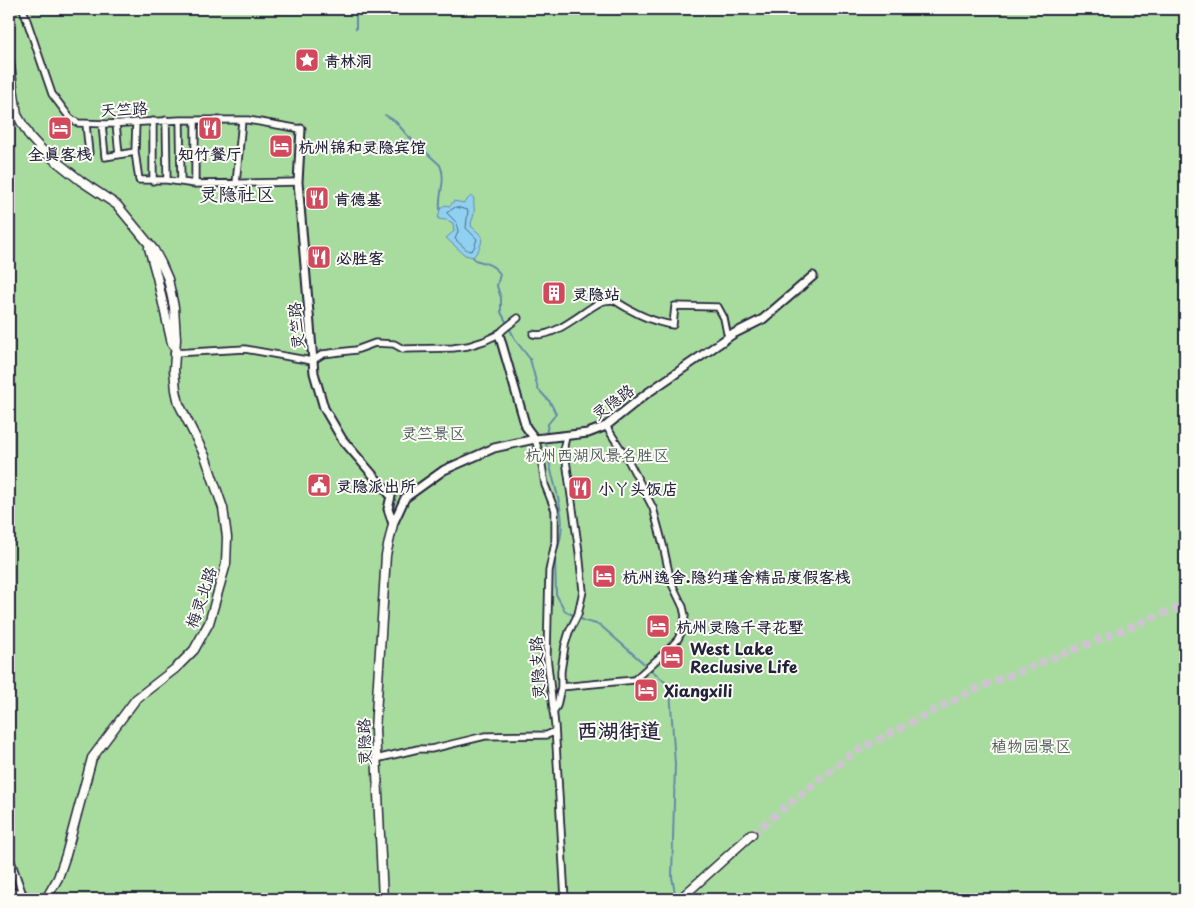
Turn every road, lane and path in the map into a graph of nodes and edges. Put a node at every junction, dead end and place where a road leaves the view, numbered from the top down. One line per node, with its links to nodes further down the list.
1 (23, 9): 10 (street, 天竺路)
2 (9, 59): 27 (main road, 梅灵北路)
3 (166, 120): 4 (street, 天竺路); 7 (street, 天竺路); 16 (street)
4 (180, 120): 5 (street, 天竺路); 18 (street)
5 (195, 120): 6 (street, 天竺路); 20 (street)
6 (242, 120): 12 (street, 天竺路); 21 (street)
7 (153, 121): 8 (street, 天竺路); 17 (street)
8 (136, 122): 9 (street, 天竺路); 13 (street)
9 (116, 123): 11 (street, 天竺路); 15 (street)
10 (86, 124): 11 (street, 天竺路); 14 (street)
11 (102, 124): 15 (street)
12 (301, 129): 19 (street, 灵竺路)
13 (135, 152): 15 (street); 17 (street)
14 (89, 153)
15 (119, 155)
16 (166, 180): 17 (street); 18 (street)
17 (153, 181)
18 (180, 182): 20 (street)
19 (298, 182): 21 (street); 28 (street, 灵竺路)
20 (195, 184): 21 (street)
21 (236, 184)
22 (813, 276): 26 (street, 灵隐路)
23 (518, 318): 24 (street)
24 (499, 334): 28 (street); 31 (street)
25 (532, 334): 26 (street)
26 (733, 334): 29 (street, 灵隐路)
27 (174, 353): 28 (street); 44 (main road, 梅灵北路)
28 (312, 361): 32 (street, 灵竺路)
29 (606, 426): 30 (street, 灵隐路); 35 (street)
30 (566, 436): 31 (street, 灵隐路); 35 (street)
31 (537, 439): 33 (street, 灵隐路); 36 (street, 灵隐支路)
32 (391, 496): 33 (street); 34 (street)
33 (405, 498): 34 (street)
34 (393, 524): 38 (main road, 灵隐路)
35 (561, 687): 36 (street)
36 (553, 712): 37 (street, 灵隐支路)
37 (555, 731): 38 (street); 46 (street, 灵隐支路)
38 (376, 759): 45 (main road, 灵隐路)
39 (752, 834): 43 (main road)
40 (9, 855): 42 (street)
41 (9, 891): 42 (street)
42 (26, 897)
43 (681, 898)
44 (46, 899)
45 (383, 899)
46 (565, 899)

